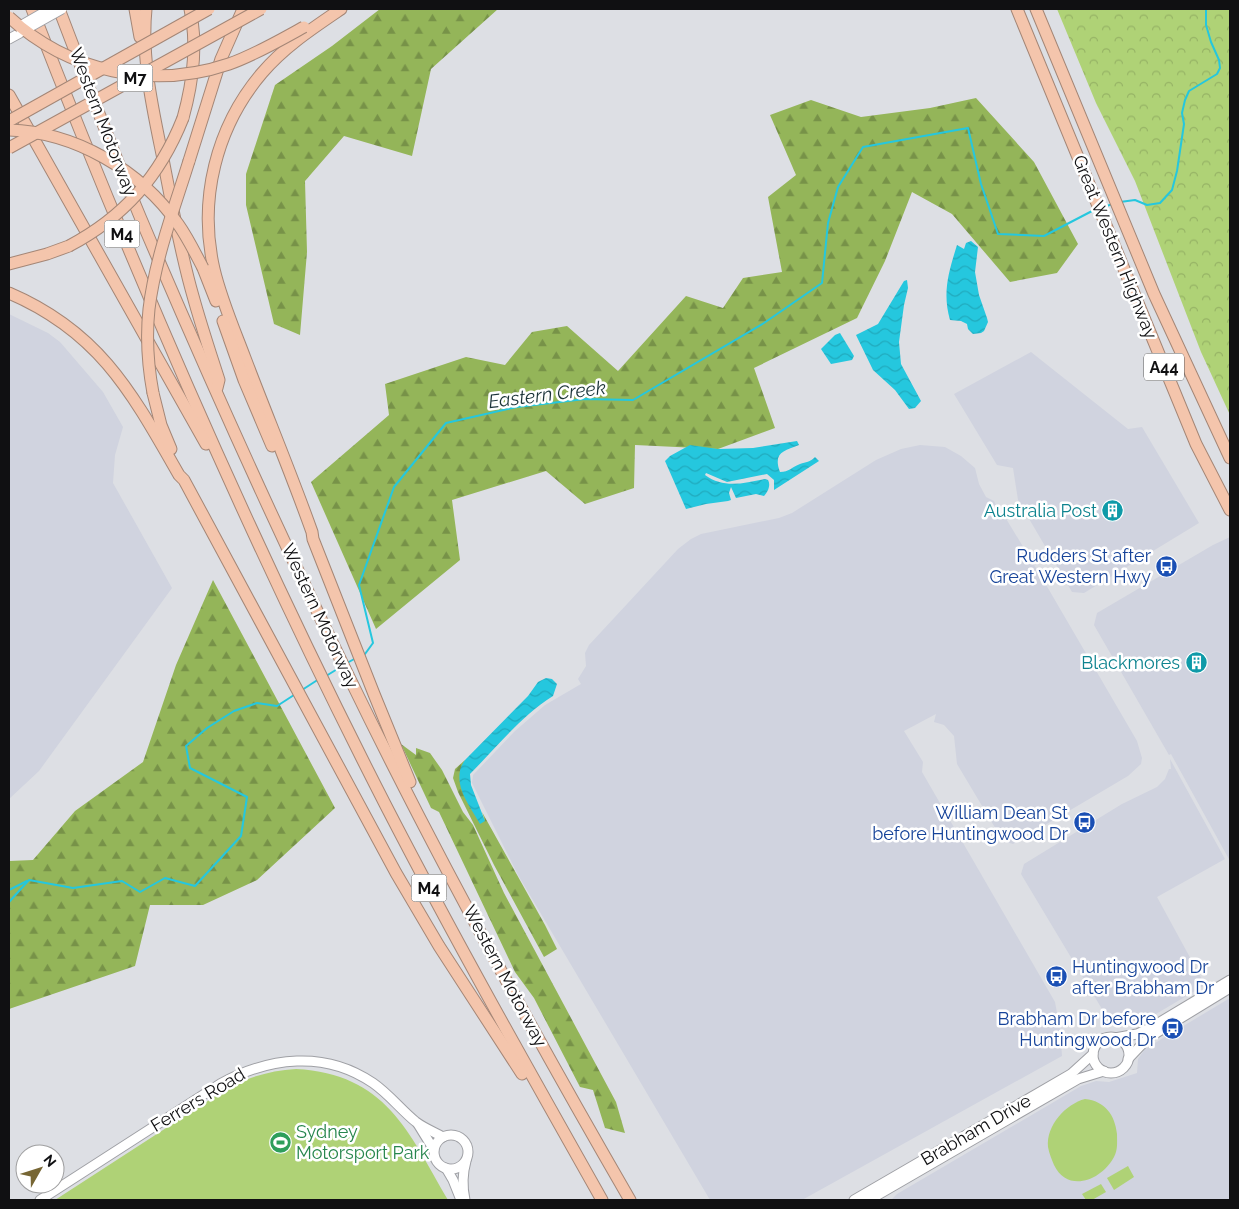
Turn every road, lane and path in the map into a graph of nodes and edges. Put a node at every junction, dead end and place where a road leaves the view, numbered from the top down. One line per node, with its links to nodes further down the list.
1 (32, 9): 26 (highway, Western Motorway / M4)
2 (50, 9): 15 (main road, bridge)
3 (60, 9): 15 (main road, bridge); 25 (highway, Western Motorway / M4)
4 (135, 9): 17 (highway)
5 (146, 9): 17 (highway)
6 (190, 9): 23 (highway, bridge)
7 (209, 9): 19 (highway, M7, bridge)
8 (243, 9): 28 (highway, bridge)
9 (261, 9): 22 (highway, M7, bridge)
10 (333, 9): 14 (highway, bridge)
11 (341, 9): 30 (highway)
12 (1017, 9): 29 (highway, Great Western Highway / A44)
13 (1036, 9): 27 (highway, Great Western Highway / A44)
14 (9, 17)
15 (15, 31): 16 (main road)
16 (9, 40)
17 (146, 63): 25 (highway)
18 (9, 95): 21 (highway)
19 (9, 120): 21 (highway)
20 (9, 130): 30 (highway, bridge)
21 (35, 142): 26 (highway)
22 (9, 148)
23 (9, 264)
24 (9, 293): 28 (highway)
25 (216, 390): 31 (highway, Western Motorway / M4)
26 (219, 456): 38 (highway, Western Motorway / M4)
27 (1230, 458)
28 (184, 480): 38 (highway)
29 (1230, 510)
30 (313, 539): 31 (highway)
31 (410, 798): 48 (highway, Western Motorway / M4)
32 (1230, 980): 34 (main road)
33 (1230, 988): 36 (main road)
34 (1115, 1038): 35 (main road); 36 (main road)
35 (1093, 1054): 37 (main road); 49 (main road, Brabham Drive)
36 (1128, 1059): 37 (main road)
37 (1104, 1071): 50 (main road, Brabham Drive)
38 (534, 1081): 47 (highway, Western Motorway / M4)
39 (417, 1122): 40 (main road, Ferrers Road); 41 (main road, Ferrers Road); 44 (main road, Ferrers Road)
40 (443, 1136): 41 (main road); 42 (main road)
41 (434, 1150): 43 (main road)
42 (466, 1161): 43 (main road); 46 (main road)
43 (446, 1168): 45 (main road)
44 (40, 1200)
45 (461, 1200)
46 (465, 1200)
47 (602, 1200)
48 (630, 1200)
49 (854, 1200)
50 (869, 1200)

